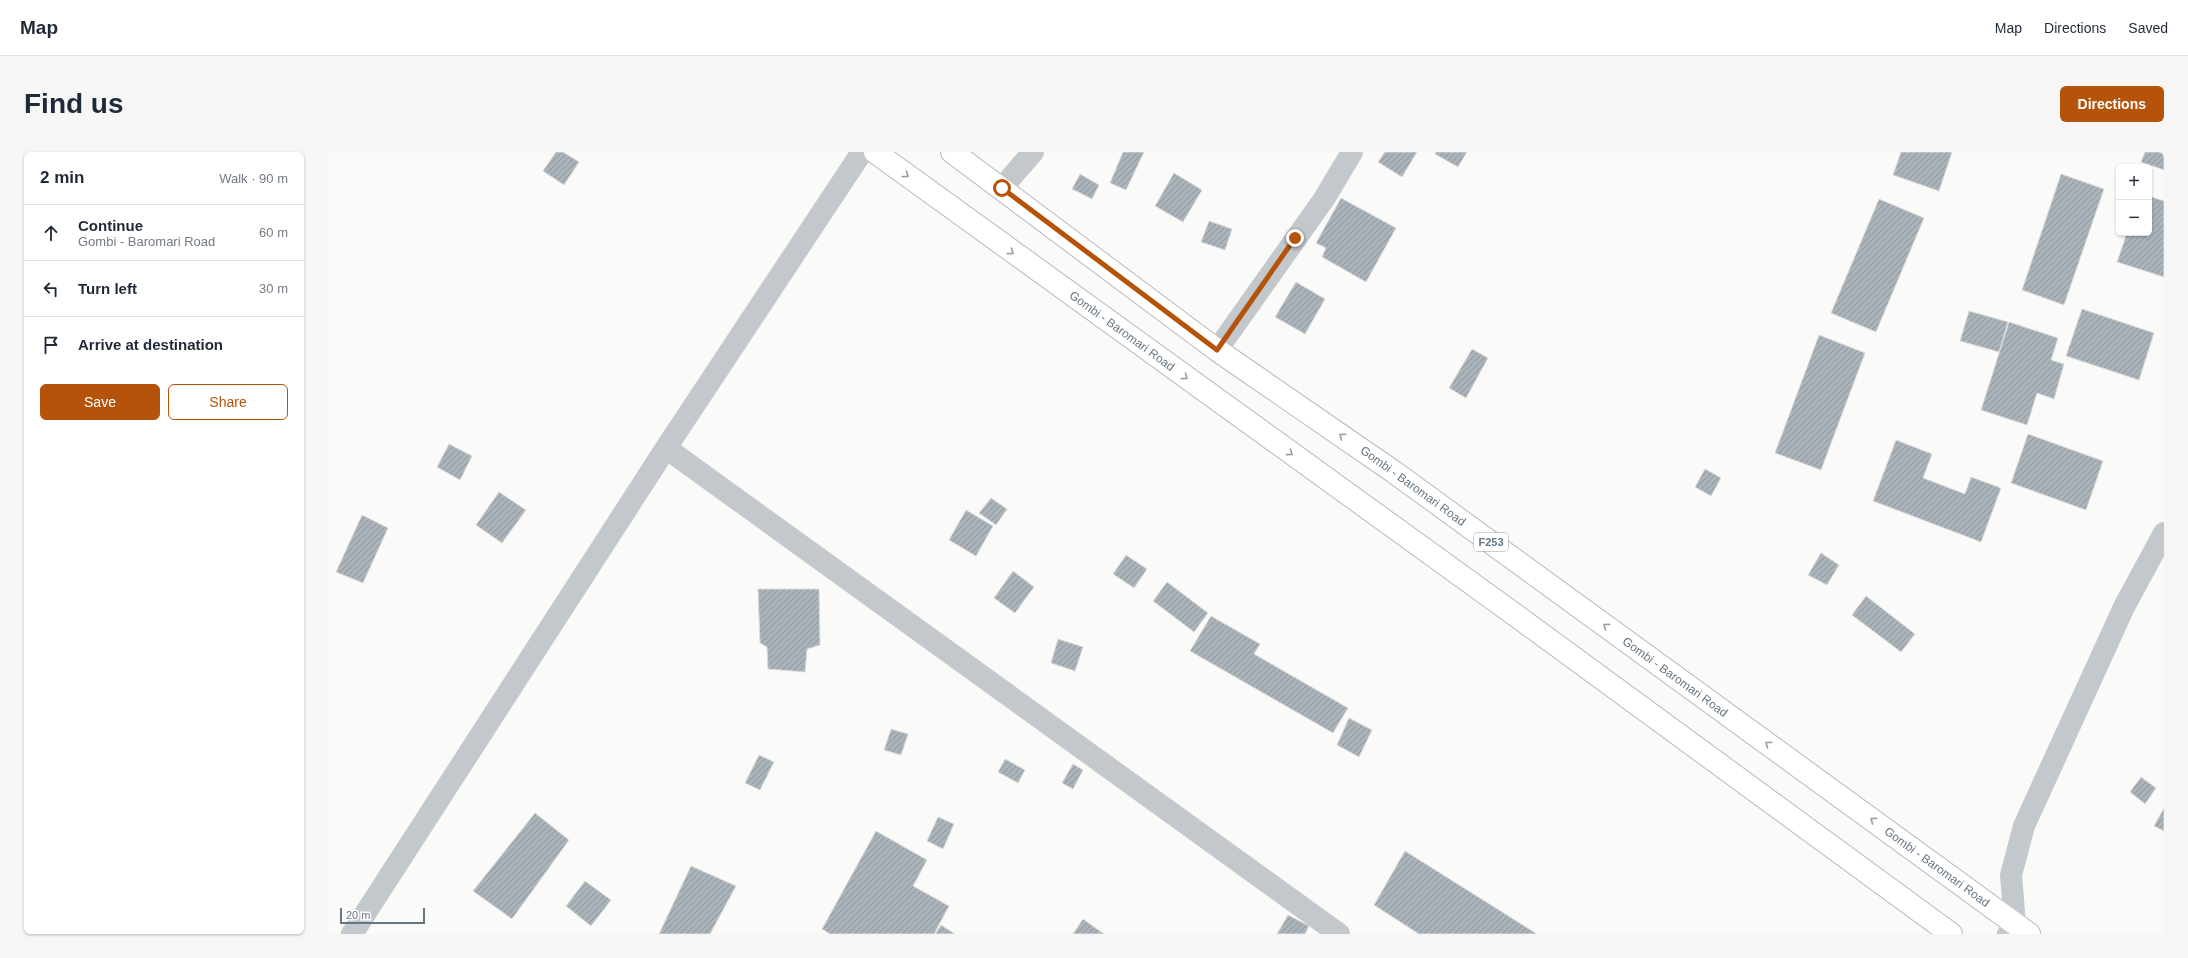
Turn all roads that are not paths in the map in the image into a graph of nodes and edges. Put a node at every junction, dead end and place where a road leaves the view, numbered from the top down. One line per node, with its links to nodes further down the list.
1 (862, 152): 8 (street)
2 (875, 152): 13 (main road, Gombi - Baromari Road, one-way to 13)
3 (952, 152): 6 (main road, Gombi - Baromari Road / F253)
4 (1033, 152): 6 (street)
5 (1352, 152): 7 (street)
6 (1002, 188): 7 (main road, Gombi - Baromari Road / F253)
7 (1217, 350): 10 (main road, Gombi - Baromari Road / F253, one-way to 7)
8 (666, 448): 11 (street); 12 (street)
9 (2164, 533): 10 (street)
10 (2018, 931)
11 (352, 934)
12 (1339, 934)
13 (1951, 934)

